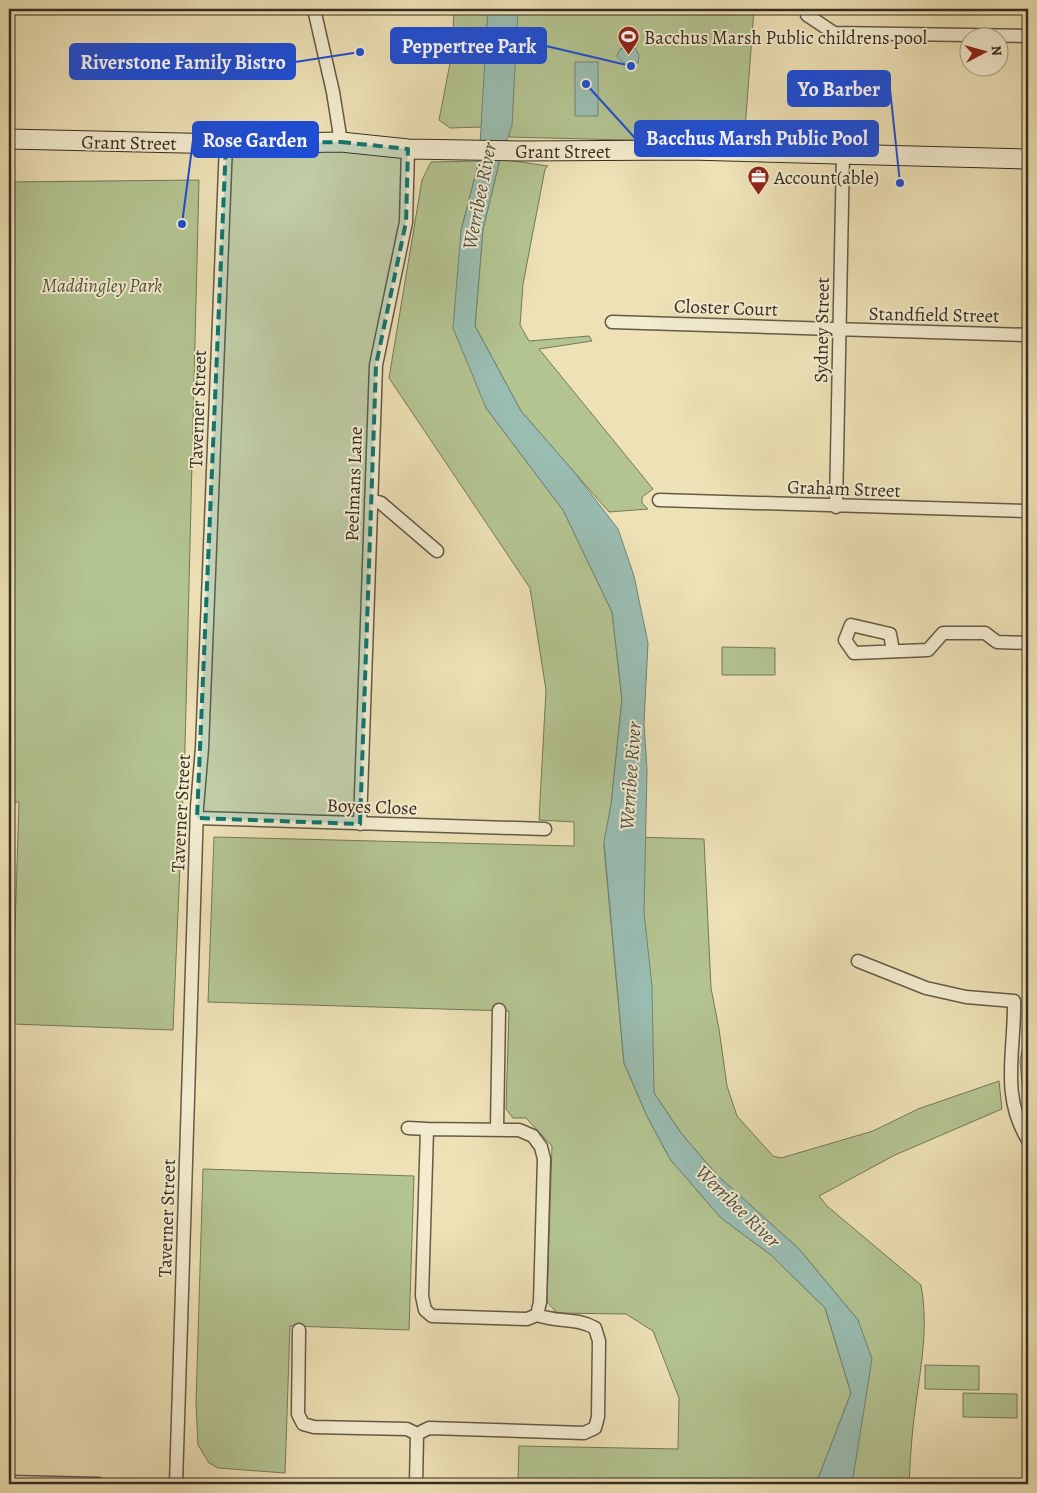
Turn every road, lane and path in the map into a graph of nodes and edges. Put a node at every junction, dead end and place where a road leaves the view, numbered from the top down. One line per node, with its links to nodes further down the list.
1 (314, 9): 5 (street)
2 (807, 15): 3 (street)
3 (1028, 36)
4 (9, 139): 6 (main road, Grant Street)
5 (341, 142): 6 (main road, Grant Street); 7 (main road, Grant Street)
6 (226, 144): 20 (street, Taverner Street)
7 (408, 149): 8 (main road, Grant Street); 13 (street, Peelmans Lane)
8 (843, 153): 9 (main road, Grant Street); 11 (street, Sydney Street)
9 (1028, 159)
10 (612, 322): 11 (street, Closter Court)
11 (839, 330): 12 (street, Standfield Street); 15 (street, Sydney Street)
12 (1028, 335)
13 (371, 500): 17 (street); 21 (street, Peelmans Lane)
14 (659, 500): 15 (street, Graham Street)
15 (836, 507): 16 (street, Graham Street)
16 (1028, 511)
17 (437, 551)
18 (1028, 643): 19 (street)
19 (893, 650)
20 (197, 818): 21 (street, Boyes Close); 34 (street, Taverner Street)
21 (360, 824): 22 (street, Boyes Close)
22 (546, 829)
23 (858, 961): 28 (street)
24 (499, 1010): 27 (street)
25 (408, 1128): 26 (street)
26 (427, 1129): 27 (street); 29 (street)
27 (497, 1129): 29 (street)
28 (1028, 1140)
29 (537, 1315): 31 (street)
30 (300, 1330): 31 (street)
31 (417, 1434): 35 (street)
32 (9, 1482): 33 (street)
33 (98, 1484)
34 (176, 1484)
35 (416, 1484)

